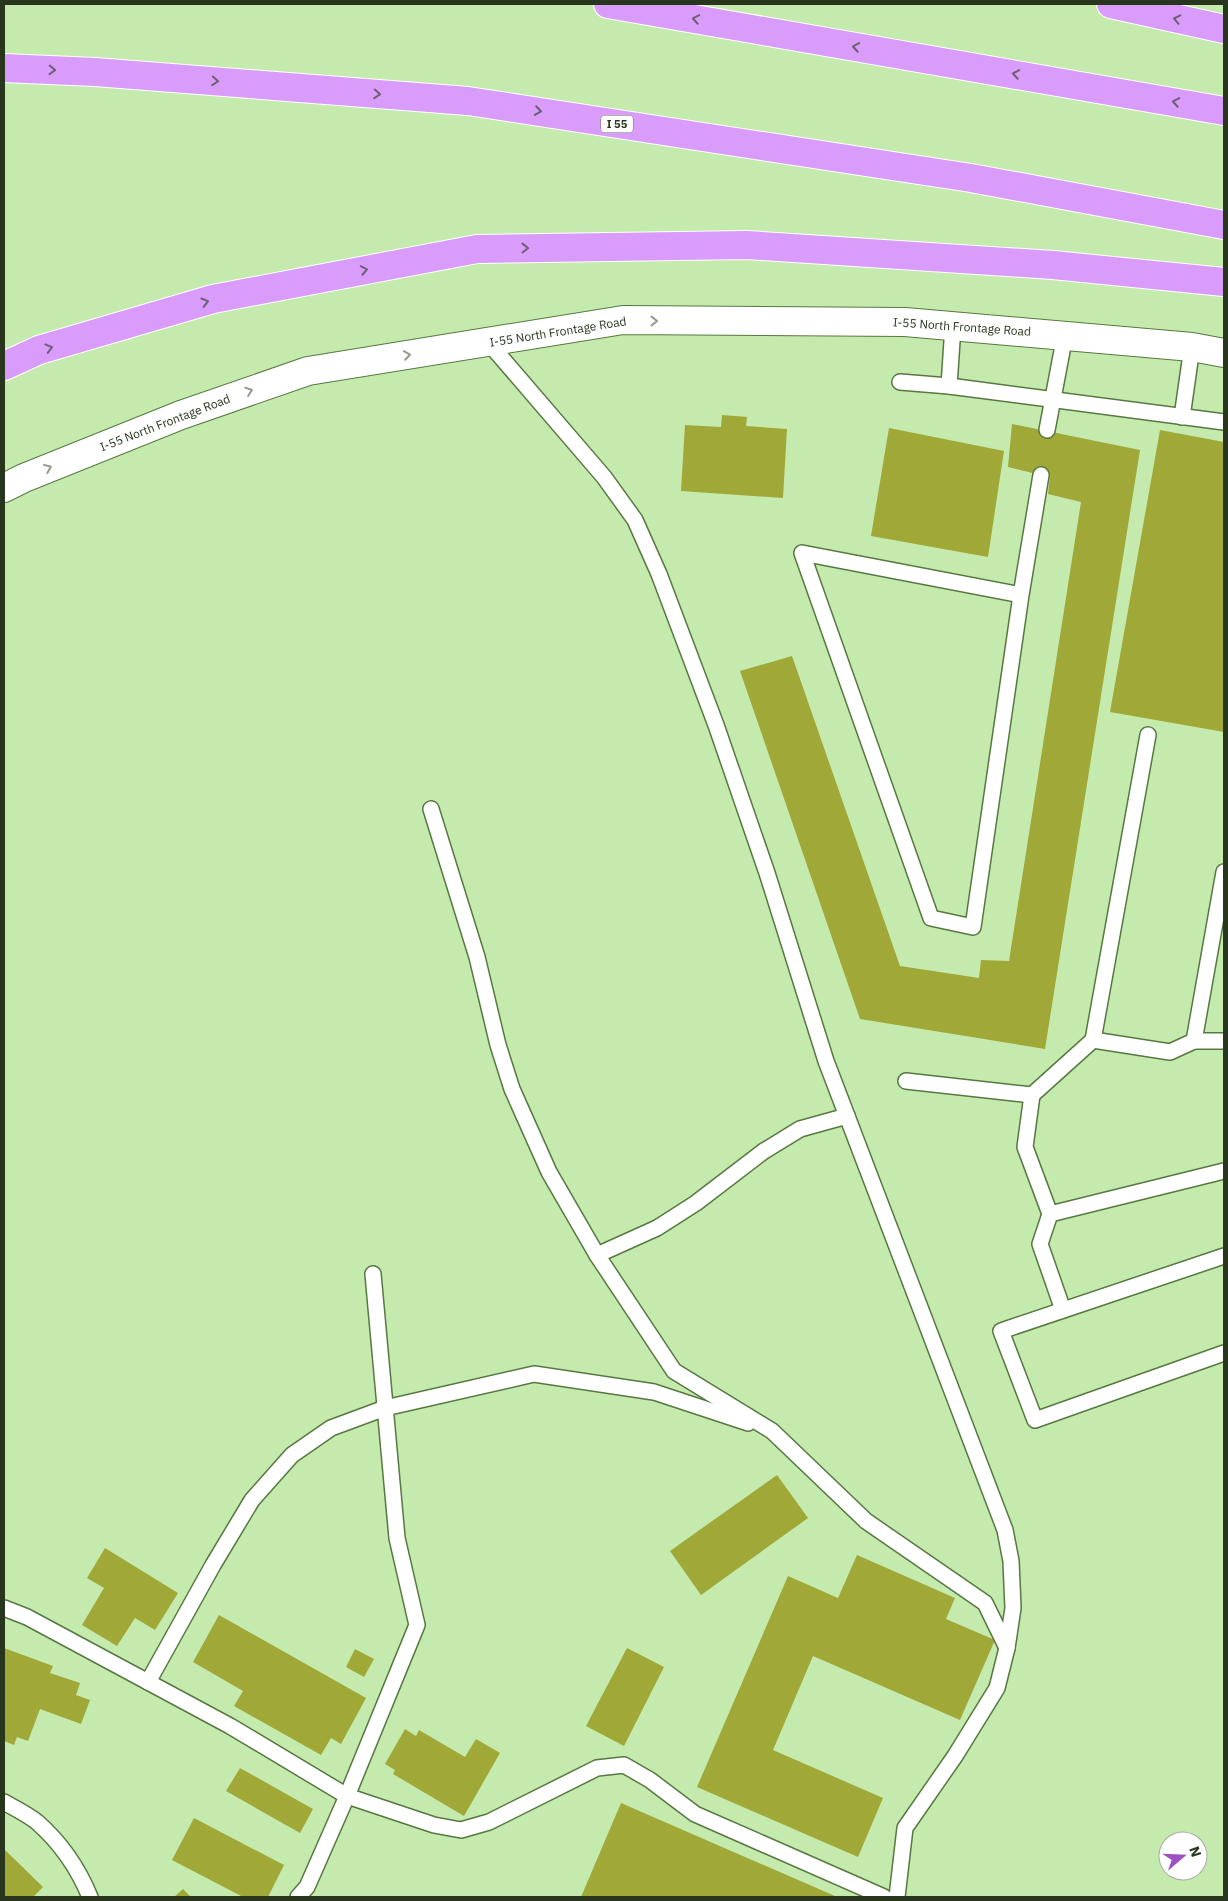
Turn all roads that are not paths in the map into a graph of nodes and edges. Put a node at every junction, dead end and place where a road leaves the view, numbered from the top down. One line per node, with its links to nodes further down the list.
1 (608, 4): 5 (highway, one-way to 1)
2 (1111, 4): 3 (highway, one-way to 2)
3 (1224, 29)
4 (4, 68): 6 (highway, I 55, one-way to 6)
5 (1224, 110)
6 (1224, 224)
7 (1224, 282): 13 (highway, one-way to 7)
8 (953, 326): 9 (street, I-55 North Frontage Road); 10 (street, I-55 North Frontage Road, one-way to 8); 15 (lane)
9 (1065, 335): 11 (street, I-55 North Frontage Road); 16 (lane)
10 (488, 342): 21 (street, I-55 North Frontage Road, one-way to 10); 31 (lane)
11 (1192, 347): 12 (street, I-55 North Frontage Road); 17 (lane)
12 (1224, 353)
13 (4, 366)
14 (900, 382): 15 (lane)
15 (949, 386): 16 (lane)
16 (1053, 400): 17 (lane); 19 (lane)
17 (1182, 417): 18 (lane)
18 (1224, 422)
19 (1047, 430)
20 (1041, 475): 22 (lane)
21 (4, 488)
22 (1021, 595): 22 (lane)
23 (1148, 735): 26 (lane)
24 (432, 809): 34 (lane)
25 (1224, 872): 27 (lane)
26 (1093, 1040): 27 (lane); 30 (lane)
27 (1194, 1041): 28 (lane)
28 (1224, 1041)
29 (906, 1081): 30 (lane)
30 (1032, 1095): 33 (lane)
31 (847, 1116): 34 (lane); 42 (lane)
32 (1224, 1171): 33 (lane)
33 (1050, 1214): 37 (lane)
34 (597, 1254): 40 (lane)
35 (1224, 1256): 37 (lane)
36 (373, 1274): 39 (lane)
37 (1063, 1310): 38 (lane)
38 (1224, 1353)
39 (385, 1408): 40 (lane); 43 (lane); 44 (lane)
40 (772, 1431): 42 (lane)
41 (4, 1608): 43 (lane)
42 (1007, 1648): 49 (lane)
43 (148, 1682): 44 (lane)
44 (346, 1796): 47 (lane); 48 (lane)
45 (4, 1802): 46 (lane)
46 (90, 1897)
47 (298, 1897)
48 (884, 1897)
49 (897, 1897)

